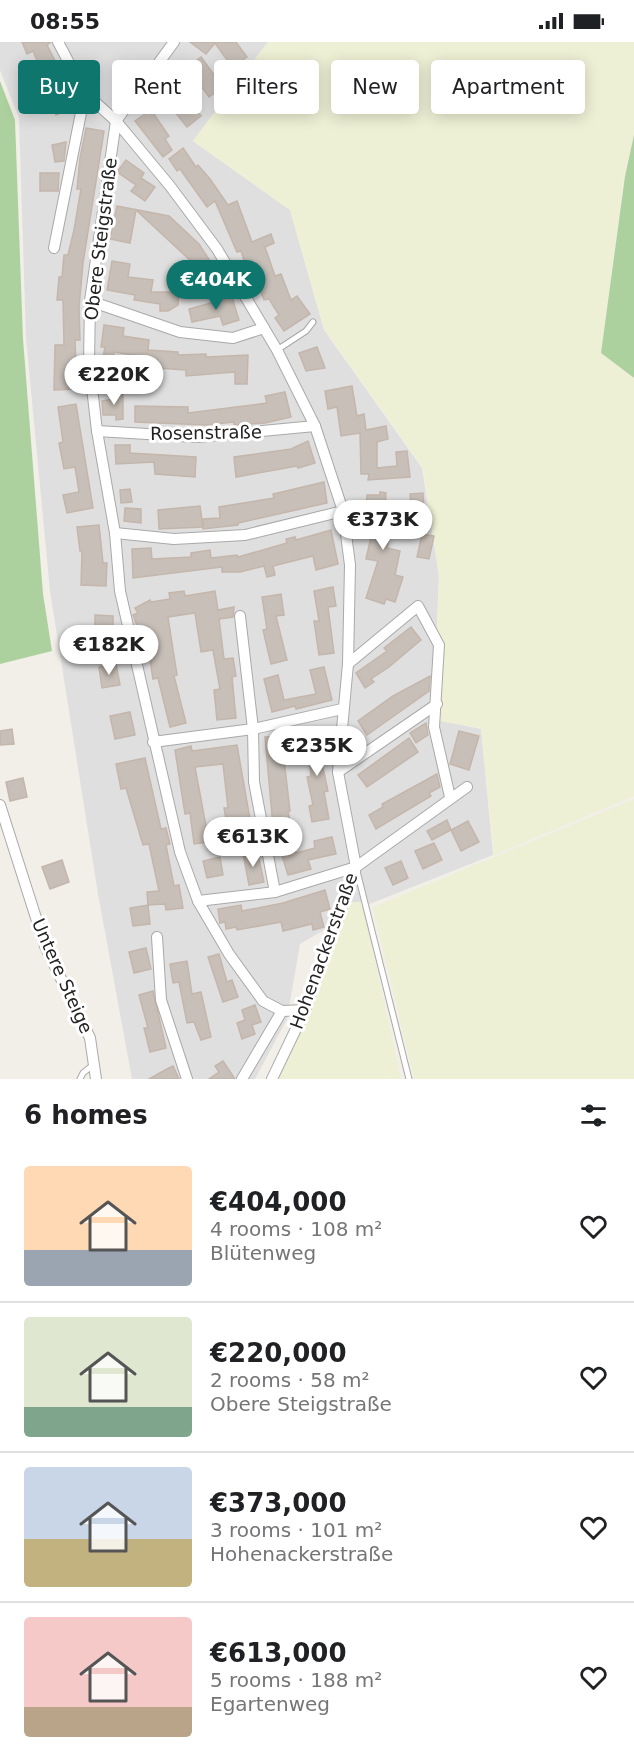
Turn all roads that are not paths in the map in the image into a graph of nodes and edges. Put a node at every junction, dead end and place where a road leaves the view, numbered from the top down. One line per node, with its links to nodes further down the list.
1 (58, 42): 3 (street, Hohenackerstraße)
2 (174, 42): 6 (street)
3 (68, 60)
4 (100, 107): 6 (street, Hohenackerstraße)
5 (81, 114): 7 (street)
6 (116, 121): 8 (street, Obere Steigstraße); 10 (street, Hohenackerstraße)
7 (54, 248)
8 (90, 302): 10 (street); 13 (street, Obere Steigstraße)
9 (313, 322): 11 (lane)
10 (264, 328): 11 (street, Hohenackerstraße)
11 (277, 350): 12 (street, Hohenackerstraße)
12 (315, 426): 13 (street, Rosenstraße); 14 (street, Hohenackerstraße)
13 (97, 432): 15 (street, Obere Steigstraße)
14 (343, 511): 15 (street); 17 (street, Hohenackerstraße)
15 (115, 533): 21 (street, Obere Steigstraße)
16 (240, 616): 20 (street)
17 (348, 664): 18 (street); 19 (street, Hohenackerstraße)
18 (437, 704): 22 (street); 24 (street)
19 (342, 709): 20 (street); 22 (street, Hohenackerstraße)
20 (253, 729): 21 (street); 27 (street)
21 (153, 742): 28 (street, Obere Steigstraße)
22 (338, 772): 26 (street, Hohenackerstraße)
23 (466, 787): 24 (street)
24 (450, 797): 26 (street)
25 (0, 805): 32 (street, Untere Steige)
26 (356, 867): 27 (street); 30 (street, Hohenackerstraße); 38 (lane)
27 (275, 892): 28 (street)
28 (198, 901): 31 (street, Obere Steigstraße)
29 (157, 937): 35 (street)
30 (305, 1010): 31 (street); 37 (street, Hohenackerstraße)
31 (282, 1011): 36 (street)
32 (95, 1063): 33 (lane); 34 (street, Untere Steige)
33 (80, 1079)
34 (96, 1079)
35 (187, 1079)
36 (242, 1079)
37 (272, 1079)
38 (409, 1079)

